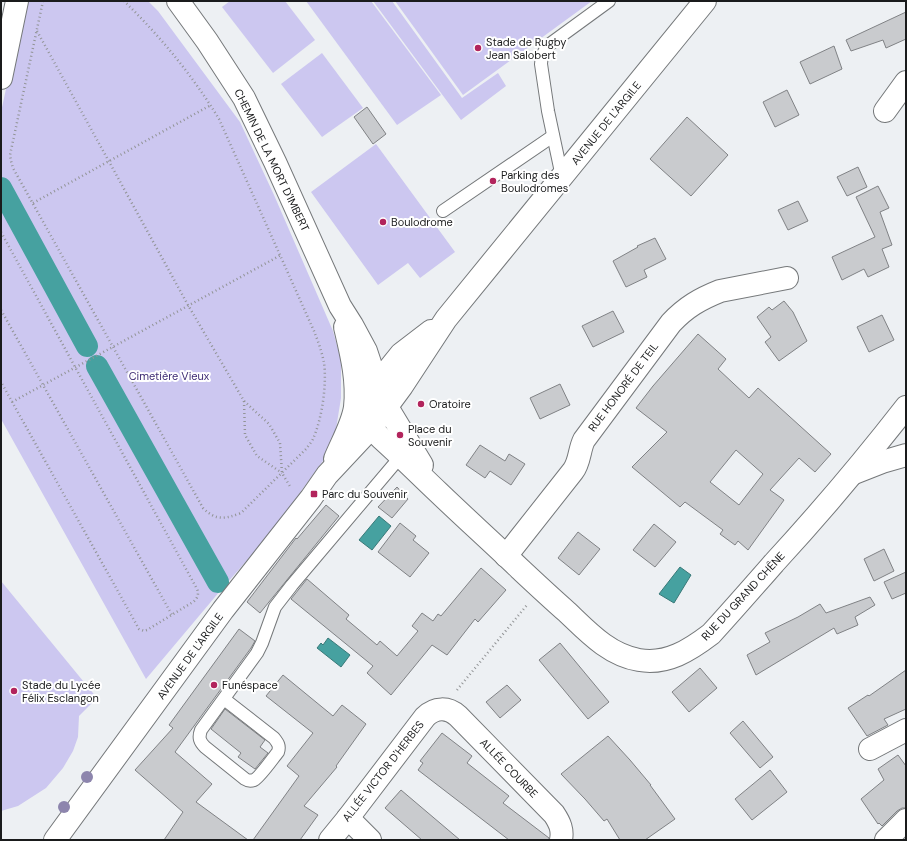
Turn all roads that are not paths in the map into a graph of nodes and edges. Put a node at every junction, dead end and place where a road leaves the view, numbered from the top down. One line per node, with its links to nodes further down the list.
1 (17, 1): 5 (street)
2 (178, 1): 12 (street, CHEMIN DE LA MORT D'IMBERT)
3 (609, 1): 8 (lane)
4 (705, 1): 9 (street, AVENUE DE L'ARGILE)
5 (1, 78)
6 (906, 82): 7 (street)
7 (885, 111)
8 (553, 136): 9 (lane); 10 (lane)
9 (562, 177): 13 (street, AVENUE DE L'ARGILE)
10 (443, 210)
11 (787, 278): 23 (street, RUE HONORÉ DE TEIL)
12 (340, 306): 14 (street, CHEMIN DE LA MORT D'IMBERT); 18 (street, CHEMIN DE LA MORT D'IMBERT)
13 (446, 319): 15 (street, AVENUE DE L'ARGILE); 18 (street, AVENUE DE L'ARGILE)
14 (366, 351): 15 (street); 16 (street, CHEMIN DE LA MORT D'IMBERT)
15 (401, 354): 16 (street, AVENUE DE L'ARGILE)
16 (376, 385): 18 (street, AVENUE DE L'ARGILE); 18 (street)
17 (906, 407): 21 (street, RUE DU GRAND CHÊNE)
18 (371, 413): 20 (street); 22 (street); 30 (street, AVENUE DE L'ARGILE)
19 (906, 455): 21 (street)
20 (402, 456): 22 (street); 24 (lane)
21 (853, 474): 23 (street, RUE DU GRAND CHÊNE)
22 (438, 492): 23 (street, RUE DU GRAND CHÊNE)
23 (506, 556)
24 (224, 699): 24 (lane)
25 (441, 709): 28 (street, ALLÉE VICTOR D'HERBES); 33 (street, ALLÉE COURBE)
26 (906, 730): 27 (street)
27 (870, 749)
28 (348, 818): 31 (street, ALLÉE VICTOR D'HERBES); 32 (street)
29 (906, 820): 34 (street)
30 (55, 840)
31 (330, 840)
32 (370, 840)
33 (561, 840)
34 (886, 840)

